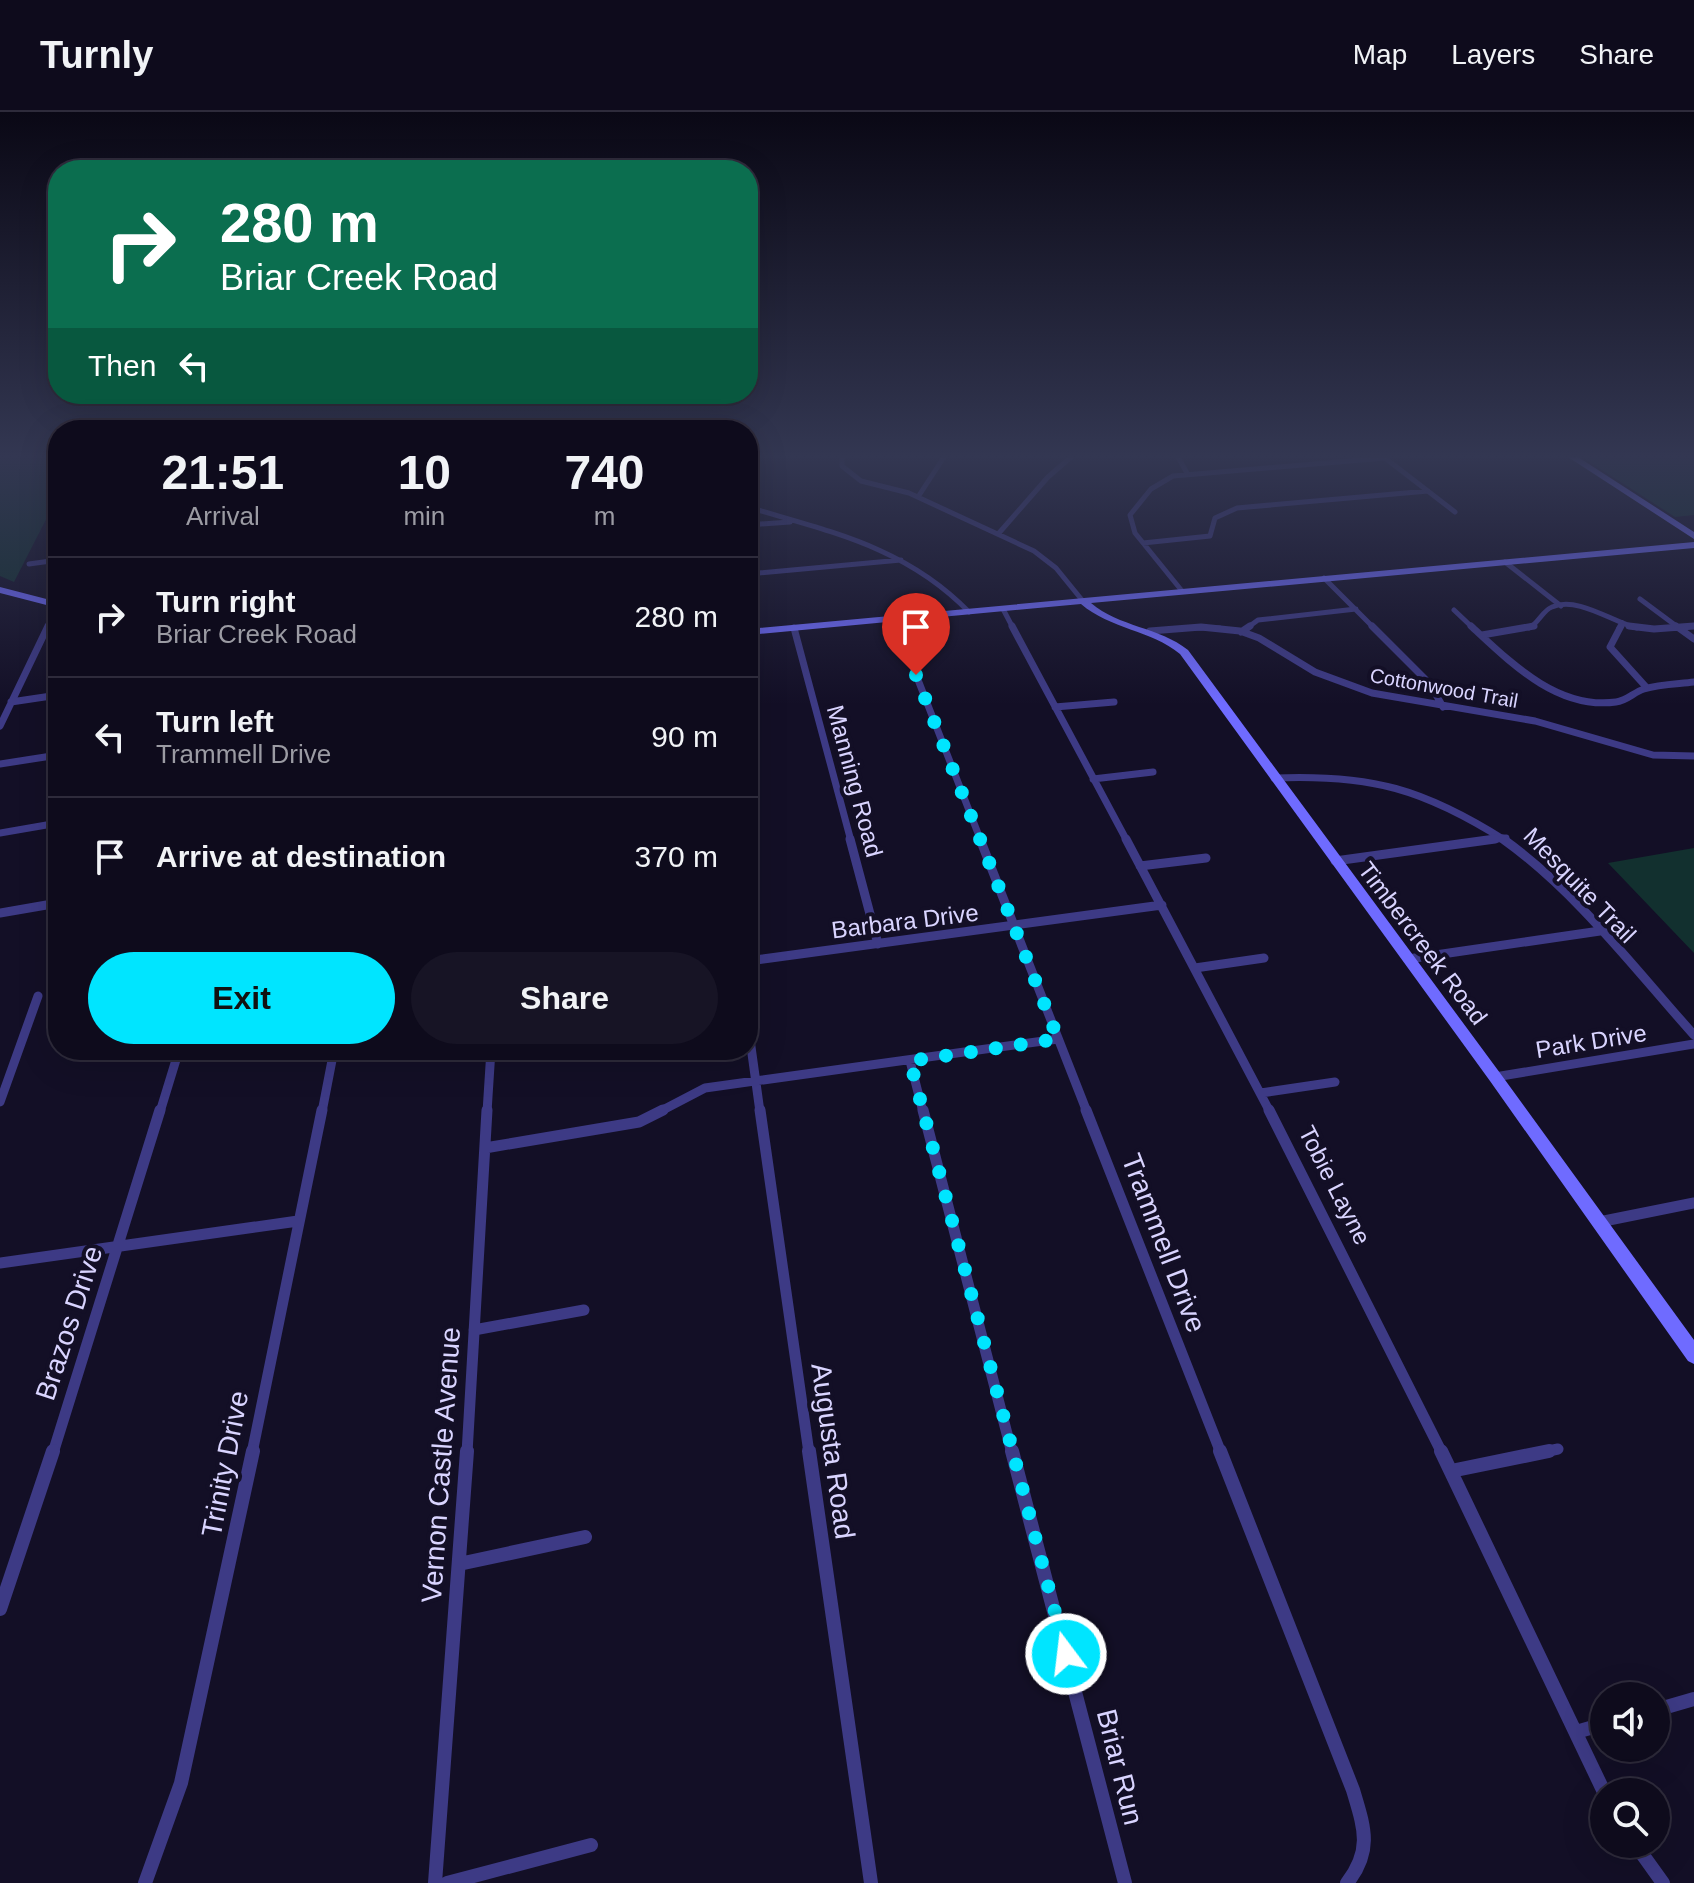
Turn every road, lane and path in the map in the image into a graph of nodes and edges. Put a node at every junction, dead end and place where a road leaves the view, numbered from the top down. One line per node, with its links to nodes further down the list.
1 (857, 540): 7 (street)
2 (1011, 540): 17 (street)
3 (1141, 540): 5 (street)
4 (1175, 540): 5 (street)
5 (1143, 543): 14 (street)
6 (1694, 545): 9 (main road)
7 (904, 560): 11 (street); 23 (street)
8 (48, 561): 10 (street)
9 (1505, 562): 12 (main road); 19 (street)
10 (29, 564)
11 (758, 573)
12 (1324, 578): 14 (main road); 21 (street)
13 (0, 590): 18 (main road)
14 (1182, 591): 15 (main road)
15 (1119, 597): 17 (main road); 25 (main road)
16 (1640, 599): 30 (street)
17 (1082, 600): 20 (main road); 25 (main road, Timbercreek Road)
18 (48, 602)
19 (1561, 606): 26 (street); 34 (street)
20 (1003, 609): 23 (main road); 41 (street, Tobie Layne)
21 (1356, 609): 33 (street); 42 (street)
22 (1454, 610): 34 (street)
23 (969, 612): 24 (main road)
24 (894, 619): 29 (main road); 60 (street, Trammell Drive)
25 (1112, 619): 32 (main road, Timbercreek Road)
26 (1623, 623): 30 (street); 37 (street)
27 (48, 626): 39 (street)
28 (1694, 626): 30 (street)
29 (794, 628): 31 (main road); 62 (street, Manning Road)
30 (1679, 628): 35 (street)
31 (758, 631)
32 (1150, 631): 33 (street, Cottonwood Trail); 49 (main road, Timbercreek Road)
33 (1241, 632): 42 (street, Cottonwood Trail)
34 (1482, 635): 37 (street)
35 (1694, 639)
36 (1694, 682): 37 (street)
37 (1647, 688)
38 (48, 696): 39 (street)
39 (11, 702): 43 (street)
40 (1114, 702): 41 (street)
41 (1055, 707): 50 (street, Tobie Layne)
42 (1443, 707): 45 (street, Cottonwood Trail)
43 (0, 726)
44 (48, 757): 46 (street)
45 (1689, 757): 47 (street)
46 (0, 764)
47 (1694, 765)
48 (1153, 772): 50 (street)
49 (1274, 778): 53 (street, Mesquite Trail); 55 (main road, Timbercreek Road)
50 (1093, 779): 56 (street, Tobie Layne)
51 (48, 825): 52 (street)
52 (0, 833)
53 (1506, 838): 55 (street); 61 (street, Mesquite Trail)
54 (1206, 858): 56 (street)
55 (1335, 861): 64 (main road, Timbercreek Road)
56 (1140, 866): 58 (street, Tobie Layne)
57 (48, 905): 59 (street)
58 (1162, 905): 60 (street, Barbara Drive); 66 (street, Tobie Layne)
59 (0, 913)
60 (1015, 926): 62 (street, Barbara Drive); 69 (street, Trammell Drive)
61 (1600, 931): 64 (street); 68 (street, Mesquite Trail)
62 (878, 944): 65 (street, Barbara Drive)
63 (1264, 958): 66 (street)
64 (1408, 959): 76 (main road, Timbercreek Road)
65 (758, 960)
66 (1195, 968): 79 (street, Tobie Layne)
67 (38, 996): 80 (street)
68 (1694, 1035)
69 (1058, 1039): 75 (street); 107 (street, Trammell Drive)
70 (1694, 1044): 76 (street, Park Drive)
71 (176, 1060): 85 (street, Brazos Drive)
72 (332, 1060): 83 (street, Trinity Drive)
73 (490, 1060): 81 (street, Vernon Castle Avenue)
74 (753, 1060): 77 (street, Augusta Road)
75 (910, 1061): 77 (street); 106 (street, Briar Run)
76 (1495, 1077): 84 (main road, Timbercreek Road)
77 (756, 1081): 81 (street); 105 (street, Augusta Road)
78 (1335, 1082): 79 (street)
79 (1261, 1093): 91 (street, Tobie Layne)
80 (0, 1102)
81 (485, 1148): 88 (street, Vernon Castle Avenue)
82 (1694, 1203): 84 (street)
83 (298, 1221): 85 (street); 102 (street, Trinity Drive)
84 (1599, 1222): 89 (main road, Timbercreek Road)
85 (119, 1246): 86 (street); 94 (street, Brazos Drive)
86 (0, 1263)
87 (584, 1310): 88 (street)
88 (474, 1330): 93 (street, Vernon Castle Avenue)
89 (1694, 1355)
90 (1558, 1449): 91 (street)
91 (1451, 1471): 98 (street, Tobie Layne)
92 (585, 1537): 93 (street)
93 (459, 1564): 103 (street, Vernon Castle Avenue)
94 (0, 1609)
95 (1694, 1699): 96 (street)
96 (1670, 1706)
97 (1590, 1728): 98 (street)
98 (1576, 1732): 99 (street, Tobie Layne)
99 (1597, 1778)
100 (591, 1845): 104 (street)
101 (1645, 1858): 108 (street)
102 (145, 1883)
103 (435, 1883)
104 (447, 1883)
105 (871, 1883)
106 (1125, 1883)
107 (1347, 1883)
108 (1663, 1883)

